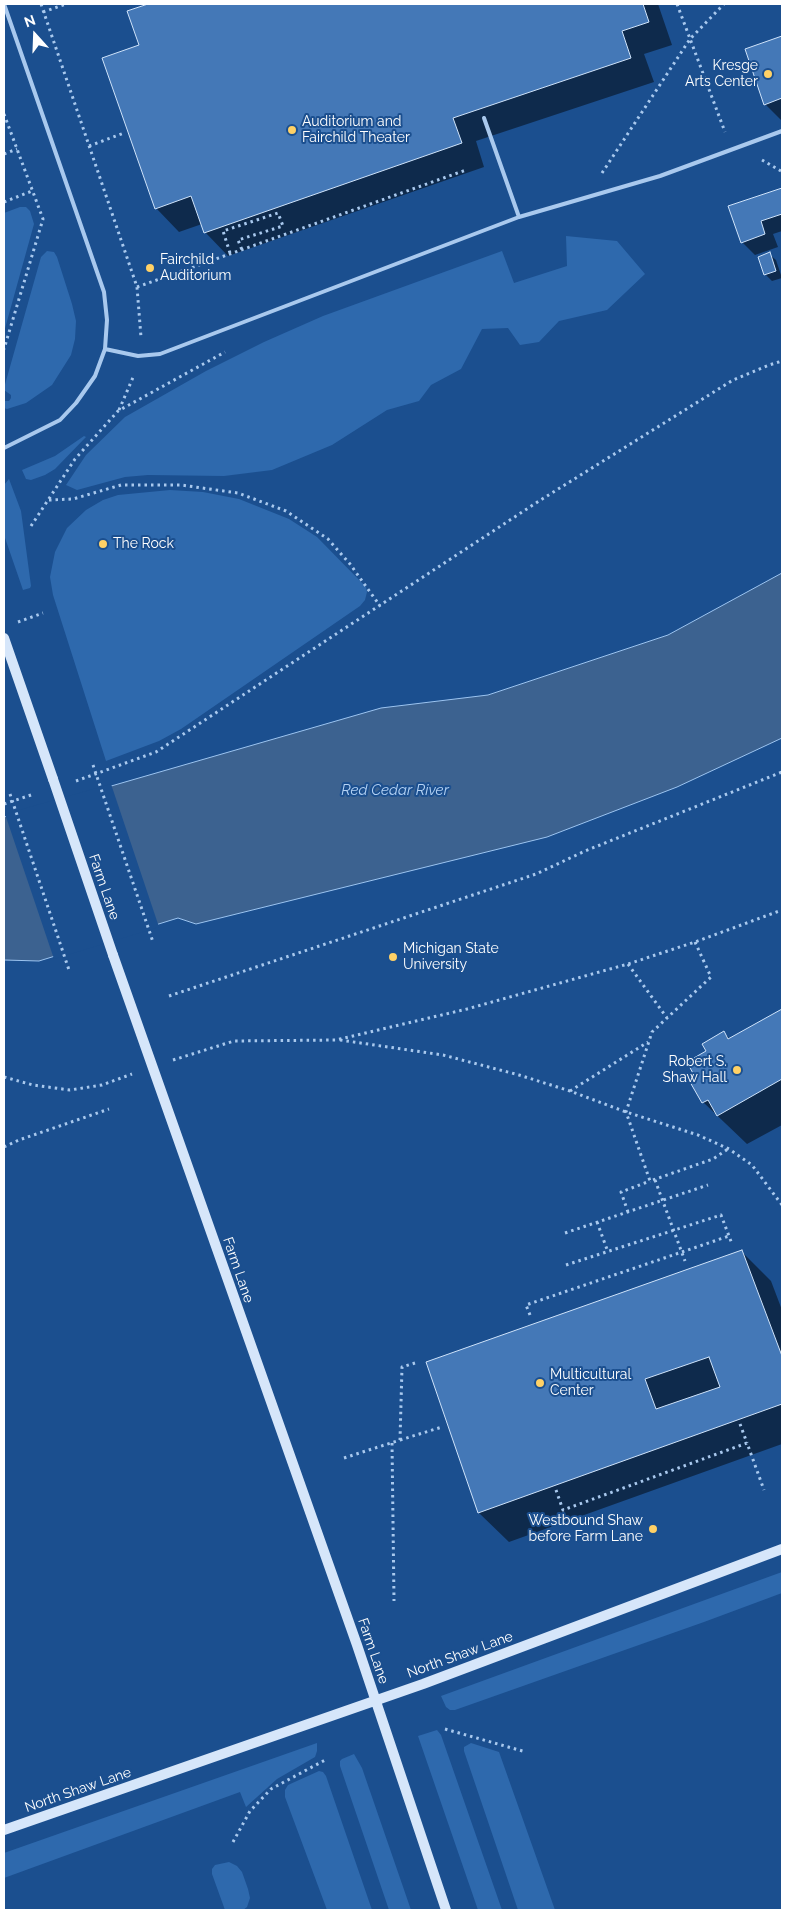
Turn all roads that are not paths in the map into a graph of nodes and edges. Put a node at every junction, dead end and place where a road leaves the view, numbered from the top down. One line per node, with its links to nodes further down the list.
1 (4, 4): 5 (lane)
2 (484, 118): 4 (lane)
3 (782, 131): 4 (lane)
4 (519, 217): 5 (lane)
5 (105, 349): 6 (lane)
6 (4, 448)
7 (4, 638): 9 (street, Farm Lane, bridge)
8 (782, 1549): 9 (street, North Shaw Lane)
9 (375, 1700): 10 (street, North Shaw Lane); 11 (street, Farm Lane)
10 (4, 1830)
11 (446, 1910)

